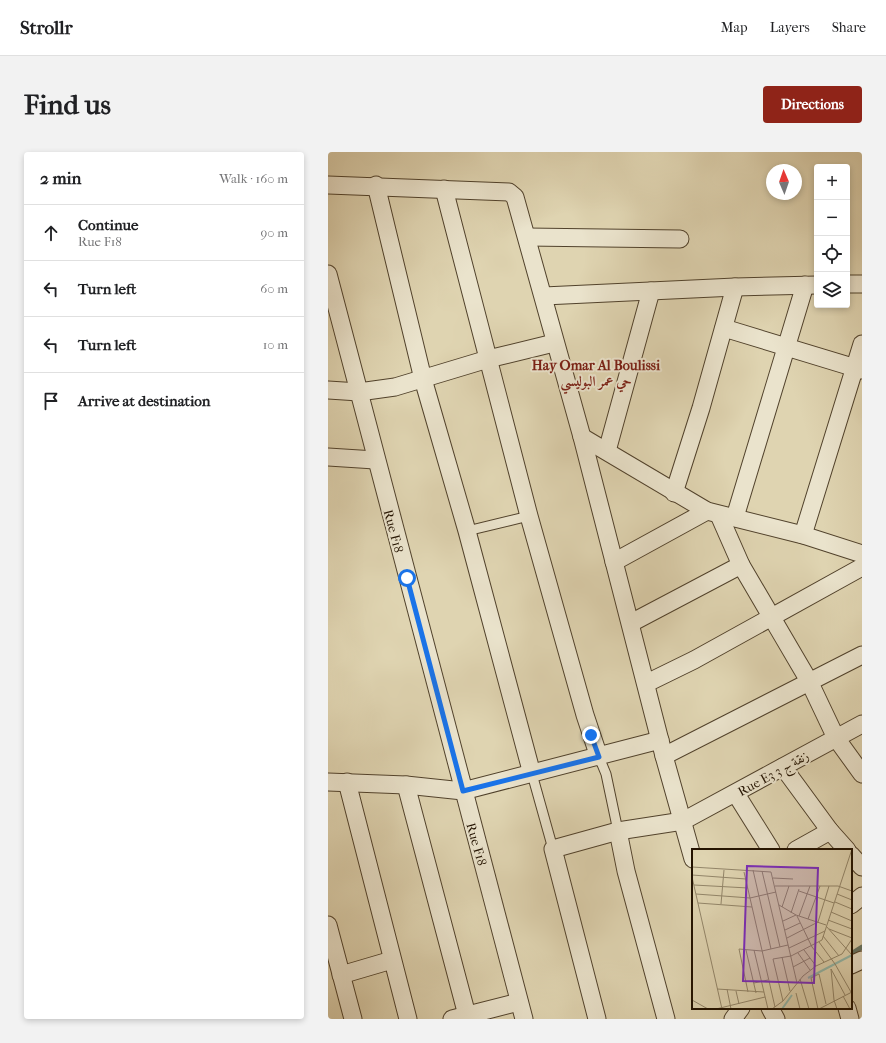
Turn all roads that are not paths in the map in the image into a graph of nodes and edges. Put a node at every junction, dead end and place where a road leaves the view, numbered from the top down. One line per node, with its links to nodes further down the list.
1 (328, 185): 2 (street)
2 (376, 185): 3 (street); 20 (street)
3 (444, 189): 4 (street); 18 (street)
4 (527, 237): 5 (street); 12 (street)
5 (680, 239)
6 (328, 274): 13 (street, Rue F18)
7 (850, 284): 8 (street)
8 (862, 284)
9 (811, 285): 10 (street); 17 (street)
10 (735, 287): 11 (street); 14 (street)
11 (651, 291): 12 (street); 24 (street)
12 (544, 296): 15 (street)
13 (334, 323): 22 (street, Rue F18)
14 (724, 328): 17 (street); 27 (street)
15 (554, 343): 18 (street); 23 (street)
16 (862, 344): 19 (street)
17 (786, 347): 19 (street); 28 (street)
18 (488, 359): 20 (street); 29 (street)
19 (858, 369): 31 (street)
20 (423, 379): 22 (street); 30 (street)
21 (328, 390): 22 (street)
22 (359, 392): 26 (street, Rue F18)
23 (582, 437): 24 (street); 33 (street)
24 (607, 451): 27 (street)
25 (328, 457): 26 (street)
26 (376, 460): 51 (street, Rue F18)
27 (674, 493): 28 (street)
28 (720, 514): 31 (street); 33 (street); 34 (street)
29 (529, 516): 30 (lane); 44 (street)
30 (467, 531): 46 (street)
31 (803, 535): 32 (street)
32 (862, 554)
33 (614, 562): 37 (street)
34 (741, 565): 36 (street); 37 (street)
35 (862, 566): 36 (street)
36 (773, 617): 39 (street); 40 (street)
37 (630, 623): 40 (street)
38 (862, 655): 39 (street)
39 (809, 681): 42 (street); 43 (street)
40 (647, 683): 43 (street)
41 (862, 724): 42 (street, Rue E3 زنقة ج 3)
42 (836, 738): 45 (street, Rue E3 زنقة ج 3); 47 (street)
43 (662, 748): 44 (street); 53 (street)
44 (599, 757): 46 (street); 54 (lane)
45 (782, 767): 52 (street, Rue E3 زنقة ج 3); 55 (street)
46 (532, 774): 51 (street); 56 (lane)
47 (862, 774)
48 (328, 782): 49 (street)
49 (347, 782): 50 (street); 66 (street)
50 (406, 786): 51 (street); 73 (street)
51 (463, 791): 70 (street, Rue F18)
52 (736, 794): 53 (street, Rue E3 زنقة ج 3); 57 (street)
53 (683, 821): 54 (street, Rue E3 زنقة ج 3); 60 (street)
54 (618, 831): 56 (street, Rue E3 زنقة ج 3); 78 (street)
55 (830, 831): 58 (street); 59 (street)
56 (552, 849): 77 (street)
57 (770, 849)
58 (798, 849)
59 (846, 849)
60 (692, 855)
61 (852, 856): 62 (street)
62 (862, 867)
63 (862, 896): 64 (street)
64 (852, 904)
65 (328, 925): 69 (street)
66 (392, 960): 69 (street); 75 (street)
67 (862, 960): 68 (street)
68 (852, 965)
69 (341, 975): 74 (street)
70 (519, 1002): 73 (street); 76 (street, Rue F18)
71 (771, 1009): 79 (street)
72 (847, 1009): 80 (street)
73 (462, 1018)
74 (352, 1019)
75 (408, 1019)
76 (524, 1019)
77 (597, 1019)
78 (666, 1019)
79 (776, 1019)
80 (850, 1019)

